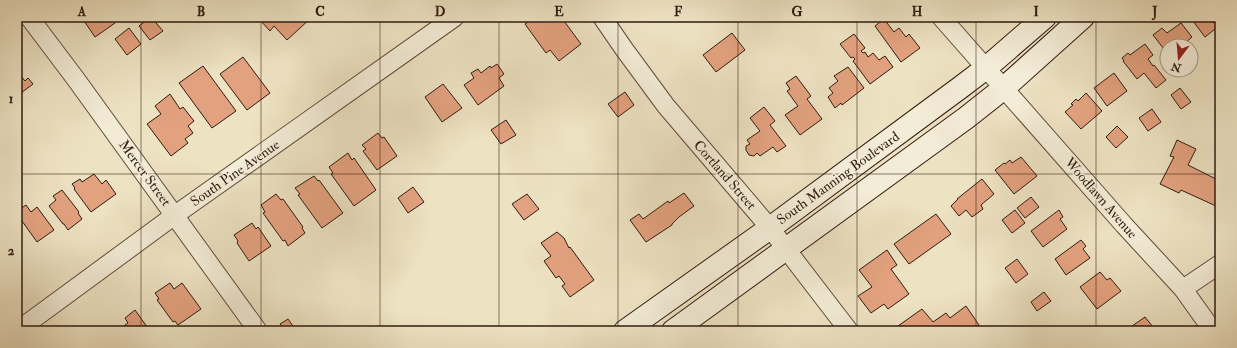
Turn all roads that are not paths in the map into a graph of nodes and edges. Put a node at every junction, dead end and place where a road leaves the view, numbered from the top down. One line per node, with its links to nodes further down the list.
1 (29, 17): 9 (street, Mercer Street)
2 (455, 17): 9 (street, South Pine Avenue)
3 (602, 17): 10 (street, Cortland Street)
4 (941, 17): 7 (street, Woodlawn Avenue)
5 (1045, 17): 7 (street, South Manning Boulevard)
6 (1083, 17): 8 (street, South Manning Boulevard)
7 (986, 68): 8 (street, Woodlawn Avenue); 10 (street, South Manning Boulevard)
8 (1004, 88): 11 (street, South Manning Boulevard); 13 (street, Woodlawn Avenue)
9 (175, 215): 14 (street, South Pine Avenue); 15 (street, Mercer Street)
10 (770, 228): 11 (street, Cortland Street); 16 (street, South Manning Boulevard)
11 (787, 249): 17 (street, South Manning Boulevard); 18 (street, Cortland Street)
12 (1220, 264): 13 (street)
13 (1183, 289): 19 (street, Woodlawn Avenue)
14 (17, 331)
15 (258, 331)
16 (625, 331)
17 (673, 331)
18 (849, 331)
19 (1213, 331)

